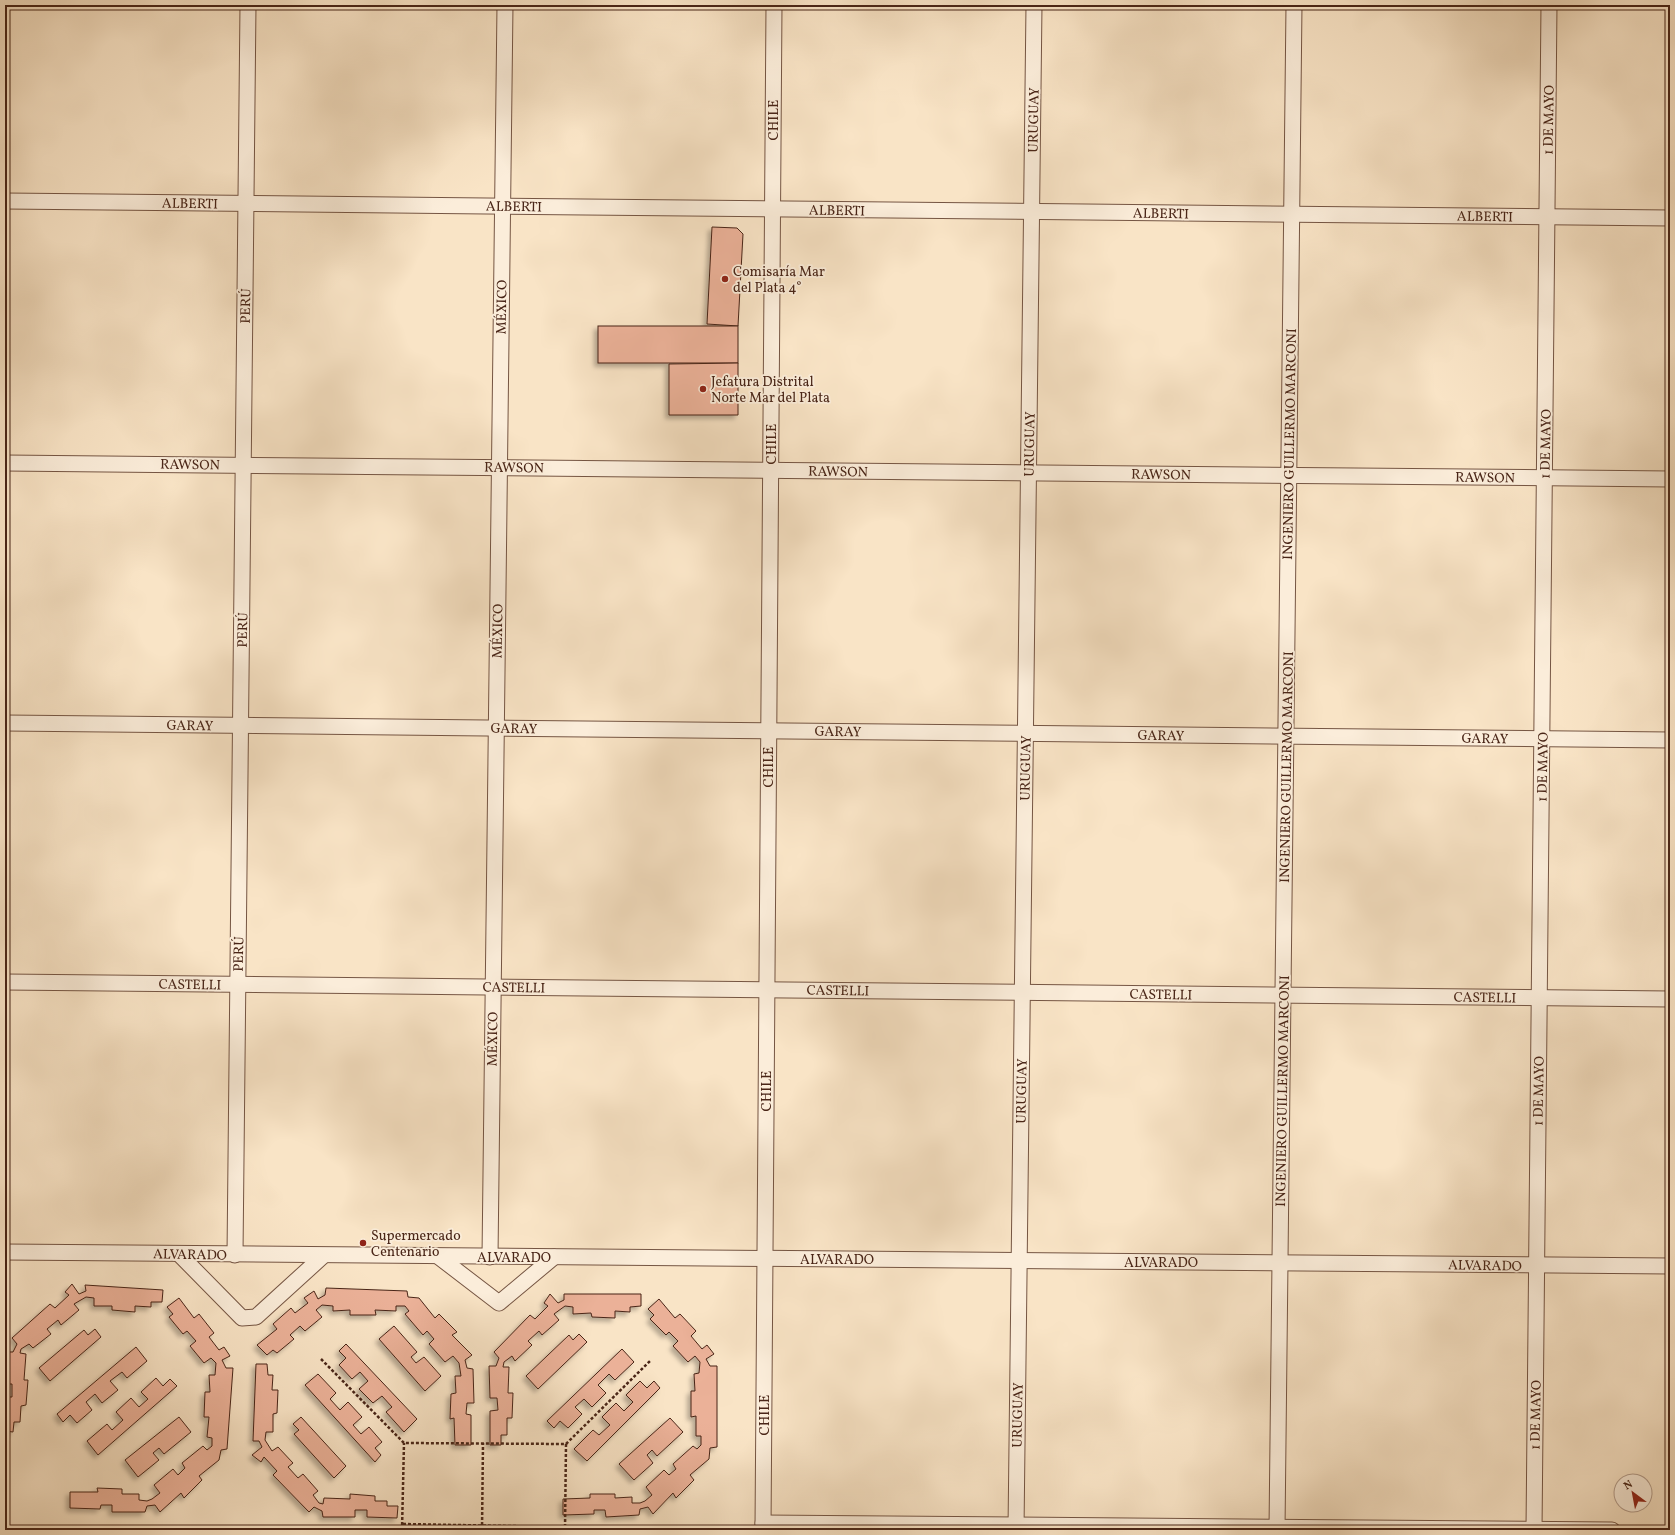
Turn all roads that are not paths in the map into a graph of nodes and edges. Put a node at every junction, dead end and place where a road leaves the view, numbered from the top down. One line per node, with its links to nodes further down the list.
1 (248, 5): 8 (street, PERÚ)
2 (505, 5): 9 (street, MÉXICO)
3 (774, 5): 10 (street, CHILE)
4 (1034, 5): 11 (street, URUGUAY)
5 (1294, 5): 12 (street, INGENIERO GUILLERMO MARCONI)
6 (1549, 5): 13 (street, 1 DE MAYO)
7 (5, 201): 8 (street, ALBERTI)
8 (246, 204): 9 (street, ALBERTI); 16 (street, PERÚ)
9 (502, 206): 10 (street, ALBERTI); 17 (street, MÉXICO)
10 (773, 209): 11 (street, ALBERTI); 18 (street, CHILE)
11 (1031, 212): 12 (street, ALBERTI); 19 (street, URUGUAY)
12 (1292, 214): 13 (street, ALBERTI); 20 (street, INGENIERO GUILLERMO MARCONI)
13 (1547, 217): 14 (street, ALBERTI); 21 (street, 1 DE MAYO)
14 (1670, 218)
15 (5, 463): 16 (street, RAWSON)
16 (243, 465): 17 (street, RAWSON); 24 (street, PERÚ)
17 (499, 467): 18 (street, RAWSON); 25 (street, MÉXICO)
18 (771, 470): 19 (street, RAWSON); 26 (street, CHILE)
19 (1028, 473): 20 (street, RAWSON); 27 (street, URUGUAY)
20 (1289, 475): 21 (street, RAWSON); 28 (street, INGENIERO GUILLERMO MARCONI)
21 (1544, 478): 22 (street, RAWSON); 29 (street, 1 DE MAYO)
22 (1670, 479)
23 (5, 723): 24 (street, GARAY)
24 (241, 725): 25 (street, GARAY); 32 (street, PERÚ)
25 (496, 728): 26 (street, GARAY); 33 (street, MÉXICO)
26 (769, 731): 27 (street, GARAY); 34 (street, CHILE)
27 (1025, 733): 28 (street, GARAY); 35 (street, URUGUAY)
28 (1286, 736): 29 (street, GARAY); 36 (street, INGENIERO GUILLERMO MARCONI)
29 (1542, 738): 30 (street, GARAY); 37 (street, 1 DE MAYO)
30 (1670, 740)
31 (5, 982): 32 (street, CASTELLI)
32 (238, 985): 33 (street, CASTELLI); 41 (street, PERÚ)
33 (493, 987): 34 (street, CASTELLI); 44 (street, MÉXICO)
34 (767, 990): 35 (street, CASTELLI); 46 (street, CHILE)
35 (1022, 992): 36 (street, CASTELLI); 47 (street, URUGUAY)
36 (1283, 995): 37 (street, CASTELLI); 48 (street, INGENIERO GUILLERMO MARCONI)
37 (1539, 997): 38 (street, CASTELLI); 49 (street, 1 DE MAYO)
38 (1670, 999)
39 (5, 1252): 40 (street, ALVARADO)
40 (179, 1254): 41 (street, ALVARADO); 42 (street)
41 (235, 1255): 42 (street, ALVARADO)
42 (323, 1256): 43 (street, ALVARADO)
43 (439, 1256): 44 (street, ALVARADO); 45 (street)
44 (490, 1257): 45 (street, ALVARADO)
45 (554, 1258): 46 (street, ALVARADO)
46 (765, 1258): 47 (street, ALVARADO); 51 (street, CHILE)
47 (1019, 1261): 48 (street, ALVARADO); 52 (street, URUGUAY)
48 (1280, 1263): 49 (street, ALVARADO); 53 (street, INGENIERO GUILLERMO MARCONI)
49 (1536, 1265): 50 (street, ALVARADO); 54 (street, 1 DE MAYO)
50 (1670, 1266)
51 (763, 1527): 52 (street)
52 (1016, 1528): 53 (street)
53 (1277, 1529): 54 (street)
54 (1534, 1530): 55 (street)
55 (1612, 1530)

